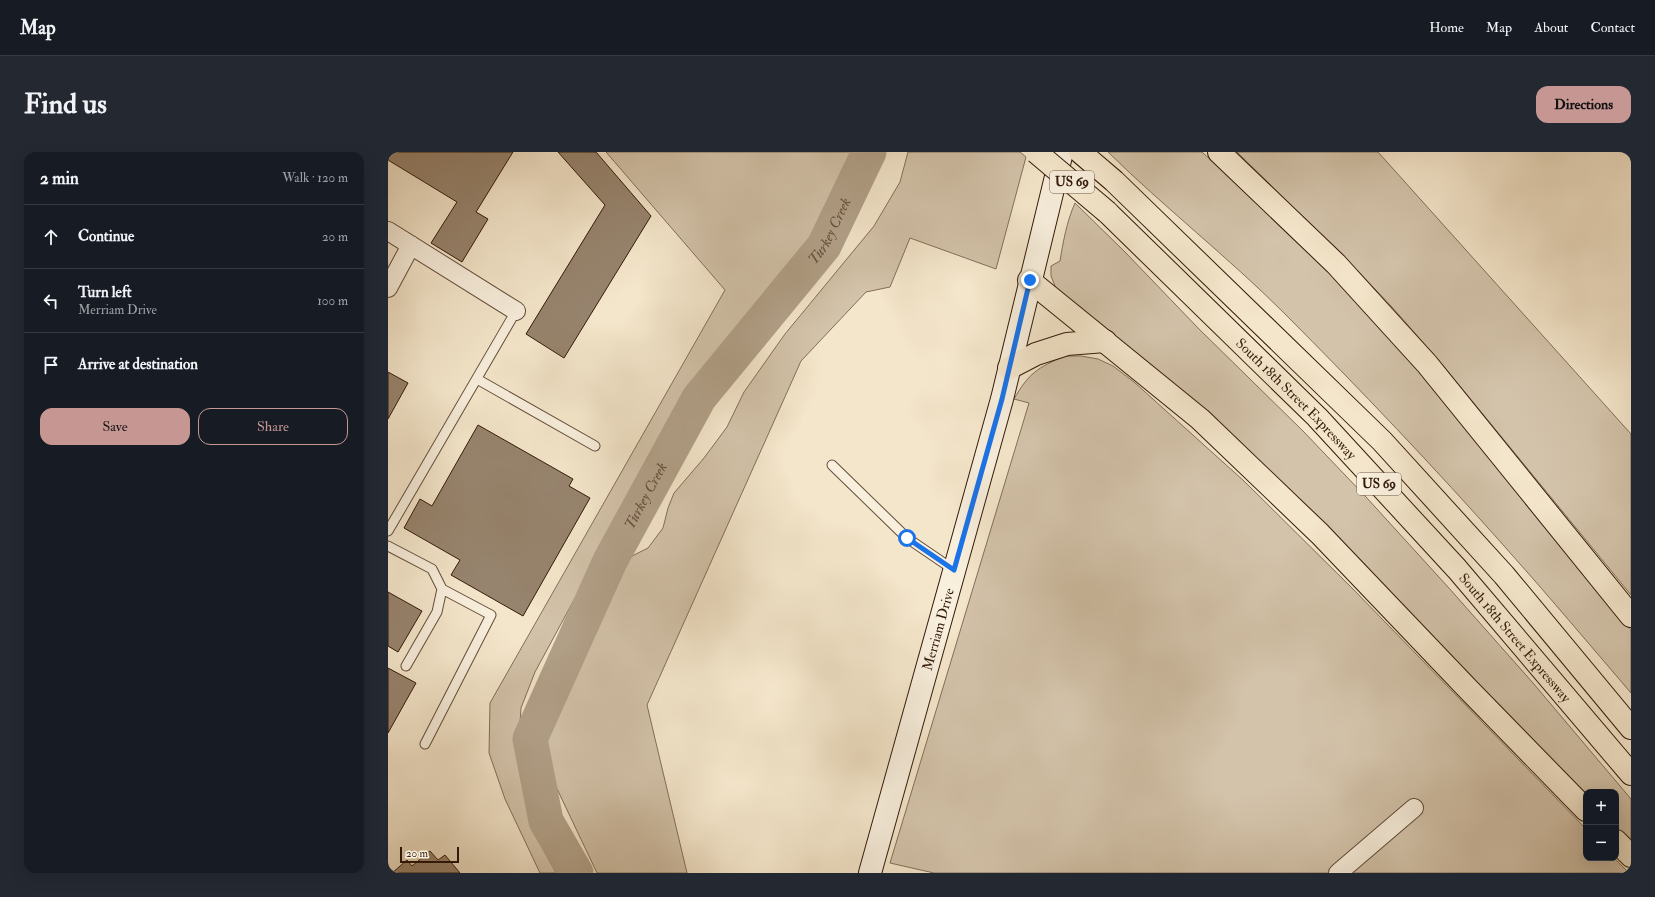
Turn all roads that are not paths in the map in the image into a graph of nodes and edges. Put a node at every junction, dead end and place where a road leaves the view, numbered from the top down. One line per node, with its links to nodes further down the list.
1 (1036, 152): 23 (highway, South 18th Street Expressway / US 69, bridge)
2 (1062, 152): 7 (main road, Merriam Drive)
3 (1080, 152): 21 (highway, South 18th Street Expressway / US 69)
4 (1219, 152): 19 (highway)
5 (388, 231): 6 (street)
6 (412, 245): 8 (street); 9 (street)
7 (1030, 280): 10 (highway); 11 (main road, Merriam Drive)
8 (388, 288)
9 (516, 311): 12 (lane)
10 (1105, 341): 11 (highway); 24 (highway)
11 (1009, 368): 17 (main road, Merriam Drive)
12 (477, 379): 13 (lane); 15 (lane)
13 (595, 446)
14 (832, 465): 17 (lane)
15 (388, 531)
16 (388, 546): 18 (lane)
17 (954, 570): 28 (main road, Merriam Drive)
18 (442, 589): 20 (lane); 22 (lane)
19 (1631, 616)
20 (406, 666)
21 (1631, 728)
22 (425, 744)
23 (1631, 774)
24 (1583, 807)
25 (1414, 808): 29 (street)
26 (1619, 843): 27 (highway)
27 (1631, 856)
28 (870, 873)
29 (1338, 873)

